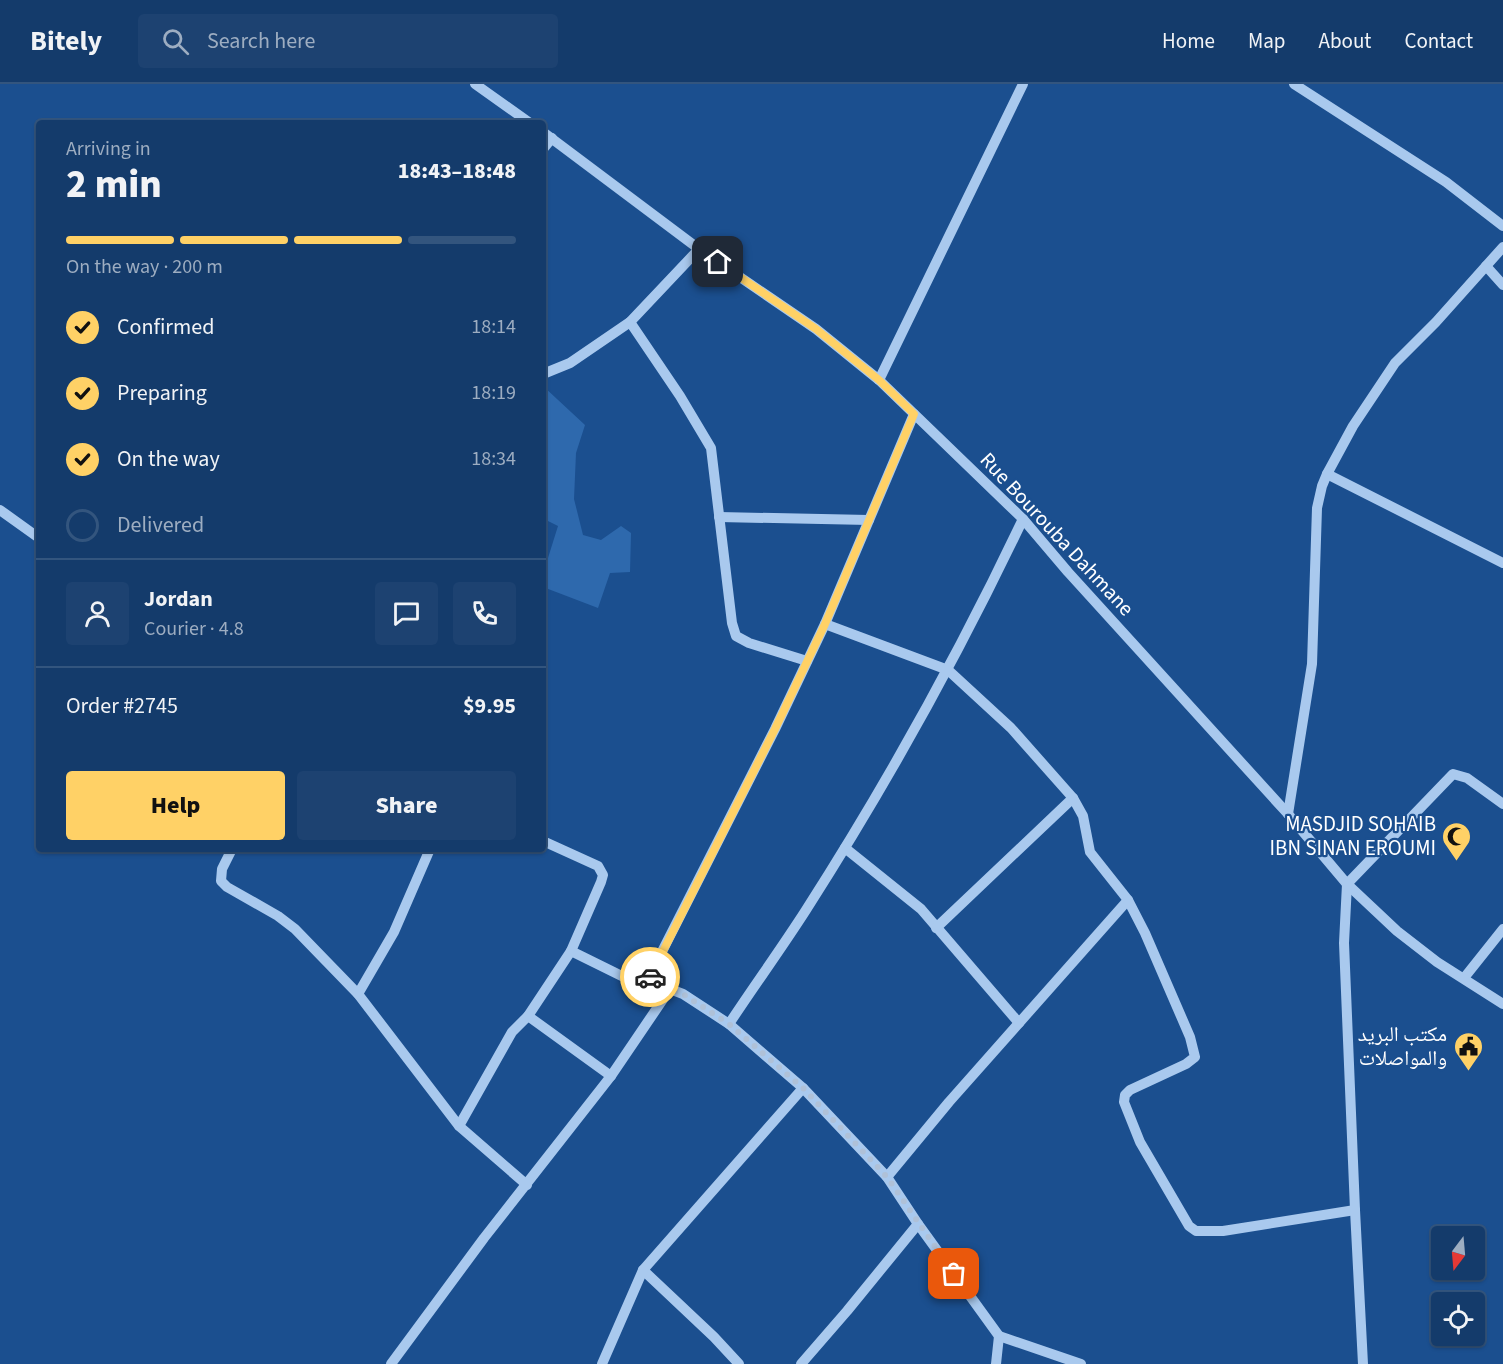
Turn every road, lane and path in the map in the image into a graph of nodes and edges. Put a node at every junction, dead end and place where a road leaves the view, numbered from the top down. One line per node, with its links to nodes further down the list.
1 (1023, 84): 13 (street)
2 (1294, 84): 6 (street)
3 (481, 86): 4 (street)
4 (526, 120)
5 (548, 135): 8 (street, Rue Bourouba Dahmane)
6 (1503, 226)
7 (1503, 247): 9 (street)
8 (699, 249): 11 (street); 13 (street, Rue Bourouba Dahmane)
9 (1486, 266): 10 (street); 15 (street)
10 (1503, 285)
11 (630, 322): 12 (street); 17 (street)
12 (546, 373)
13 (879, 380): 14 (street, Rue Bourouba Dahmane)
14 (914, 414): 18 (street, Rue Bourouba Dahmane); 19 (street)
15 (1327, 474): 21 (street); 27 (street)
16 (0, 510): 20 (street)
17 (719, 517): 19 (street); 23 (street)
18 (1023, 519): 24 (street); 27 (street, Rue Bourouba Dahmane)
19 (869, 520): 22 (street)
20 (36, 536)
21 (1503, 563)
22 (825, 624): 23 (street); 24 (street)
23 (807, 661): 38 (street)
24 (948, 670): 25 (street); 29 (street)
25 (1073, 798): 33 (street); 34 (street)
26 (1503, 804): 32 (street)
27 (1288, 814): 32 (street, Rue Bourouba Dahmane)
28 (546, 842): 36 (street)
29 (845, 848): 34 (street); 44 (street)
30 (230, 852): 40 (street)
31 (429, 852): 40 (street)
32 (1347, 884): 37 (street, Rue Bourouba Dahmane); 50 (street)
33 (1128, 900): 43 (street); 50 (street)
34 (936, 928): 43 (street)
35 (1503, 928): 37 (street)
36 (570, 951): 38 (street); 42 (street)
37 (1464, 978): 41 (street, Rue Bourouba Dahmane)
38 (644, 987): 39 (street)
39 (670, 989): 44 (street); 45 (street)
40 (358, 994): 47 (street)
41 (1503, 1004)
42 (528, 1016): 45 (street); 47 (street)
43 (1019, 1023): 48 (street)
44 (729, 1024): 46 (street)
45 (611, 1076): 49 (street)
46 (803, 1088): 48 (street); 52 (street)
47 (459, 1126): 49 (street)
48 (887, 1177): 51 (street)
49 (527, 1185): 54 (street)
50 (1355, 1210): 60 (street)
51 (918, 1224): 53 (street); 57 (street)
52 (643, 1270): 55 (street); 56 (street)
53 (999, 1336): 58 (street); 59 (street)
54 (391, 1364)
55 (602, 1364)
56 (739, 1364)
57 (801, 1364)
58 (996, 1364)
59 (1081, 1364)
60 (1363, 1364)

